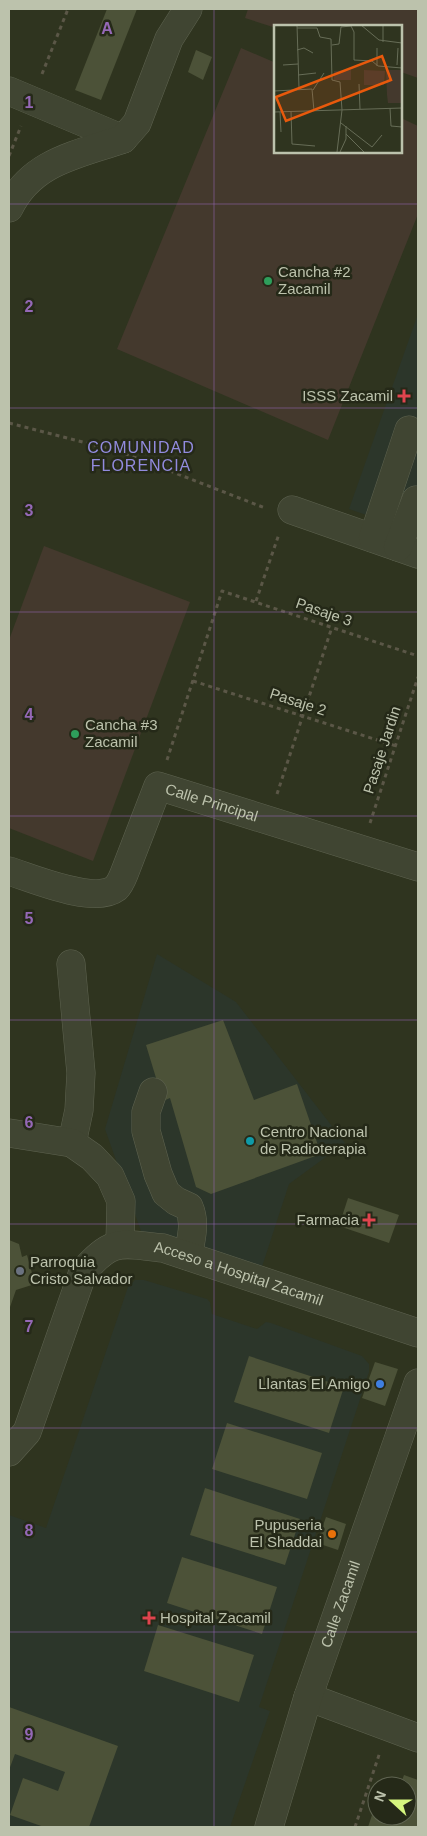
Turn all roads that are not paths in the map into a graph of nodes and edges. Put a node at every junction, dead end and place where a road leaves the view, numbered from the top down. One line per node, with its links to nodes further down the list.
1 (188, 9): 3 (street)
2 (9, 91): 3 (street)
3 (123, 139): 4 (street)
4 (9, 208)
5 (409, 430): 8 (street)
6 (416, 500): 9 (street)
7 (279, 517): 8 (street)
8 (373, 538): 9 (street)
9 (408, 551)
10 (418, 867): 11 (street, Calle Principal)
11 (9, 871)
12 (71, 964): 15 (street)
13 (153, 1092): 17 (street)
14 (9, 1133): 15 (street)
15 (72, 1143): 16 (street)
16 (120, 1243): 17 (street, Acceso a Hospital Zacamil); 20 (street)
17 (188, 1256): 18 (street, Acceso a Hospital Zacamil)
18 (418, 1333)
19 (418, 1383): 21 (street, Calle Zacamil)
20 (9, 1451)
21 (308, 1696): 22 (street); 23 (street, Calle Zacamil)
22 (418, 1738)
23 (269, 1827)

